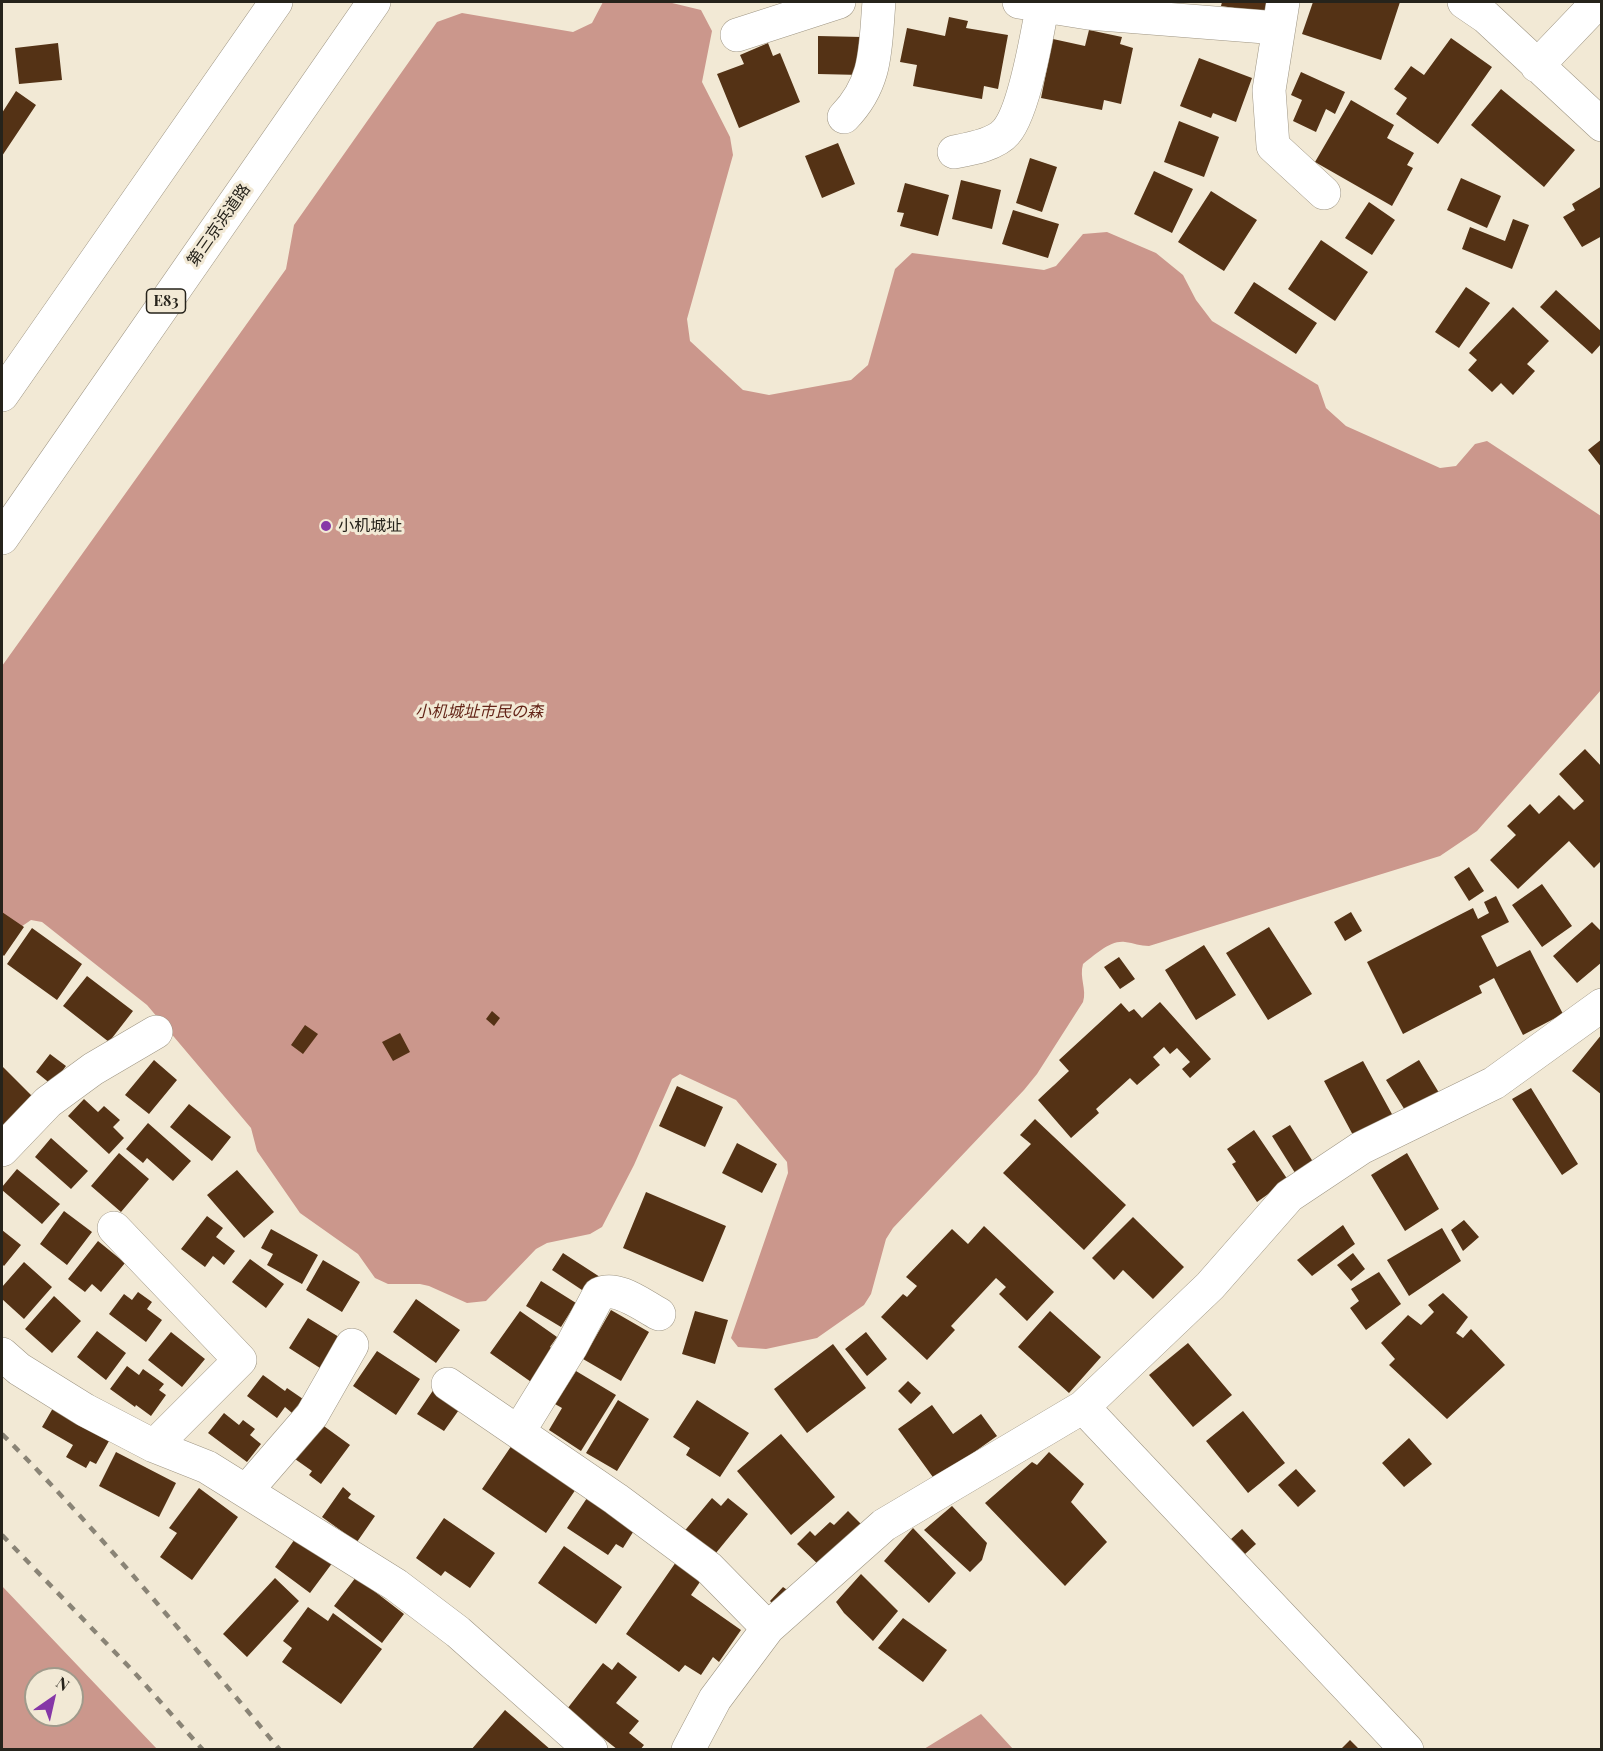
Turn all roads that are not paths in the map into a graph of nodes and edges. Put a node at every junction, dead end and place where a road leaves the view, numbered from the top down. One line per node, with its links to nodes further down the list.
1 (374, 2): 16 (main road, 第三京浜道路 / E83)
2 (839, 2): 9 (main road)
3 (879, 2): 11 (main road)
4 (1598, 2): 10 (main road)
5 (1035, 3): 8 (main road); 13 (main road)
6 (271, 9): 15 (main road)
7 (1475, 9): 10 (main road)
8 (1280, 15): 14 (main road)
9 (737, 35)
10 (1537, 66): 12 (main road)
11 (844, 117)
12 (1602, 125)
13 (954, 153)
14 (1324, 193)
15 (2, 395)
16 (2, 538)
17 (1602, 1005): 25 (main road)
18 (156, 1032): 19 (main road)
19 (2, 1150)
20 (114, 1228): 27 (main road)
21 (659, 1314): 26 (main road)
22 (352, 1345): 28 (main road)
23 (2, 1354): 27 (main road)
24 (448, 1384): 26 (main road)
25 (1083, 1407): 29 (main road); 32 (main road)
26 (519, 1431): 29 (main road)
27 (154, 1446): 28 (main road)
28 (247, 1490): 30 (main road)
29 (768, 1628): 31 (main road)
30 (591, 1749)
31 (688, 1749)
32 (1407, 1749)

